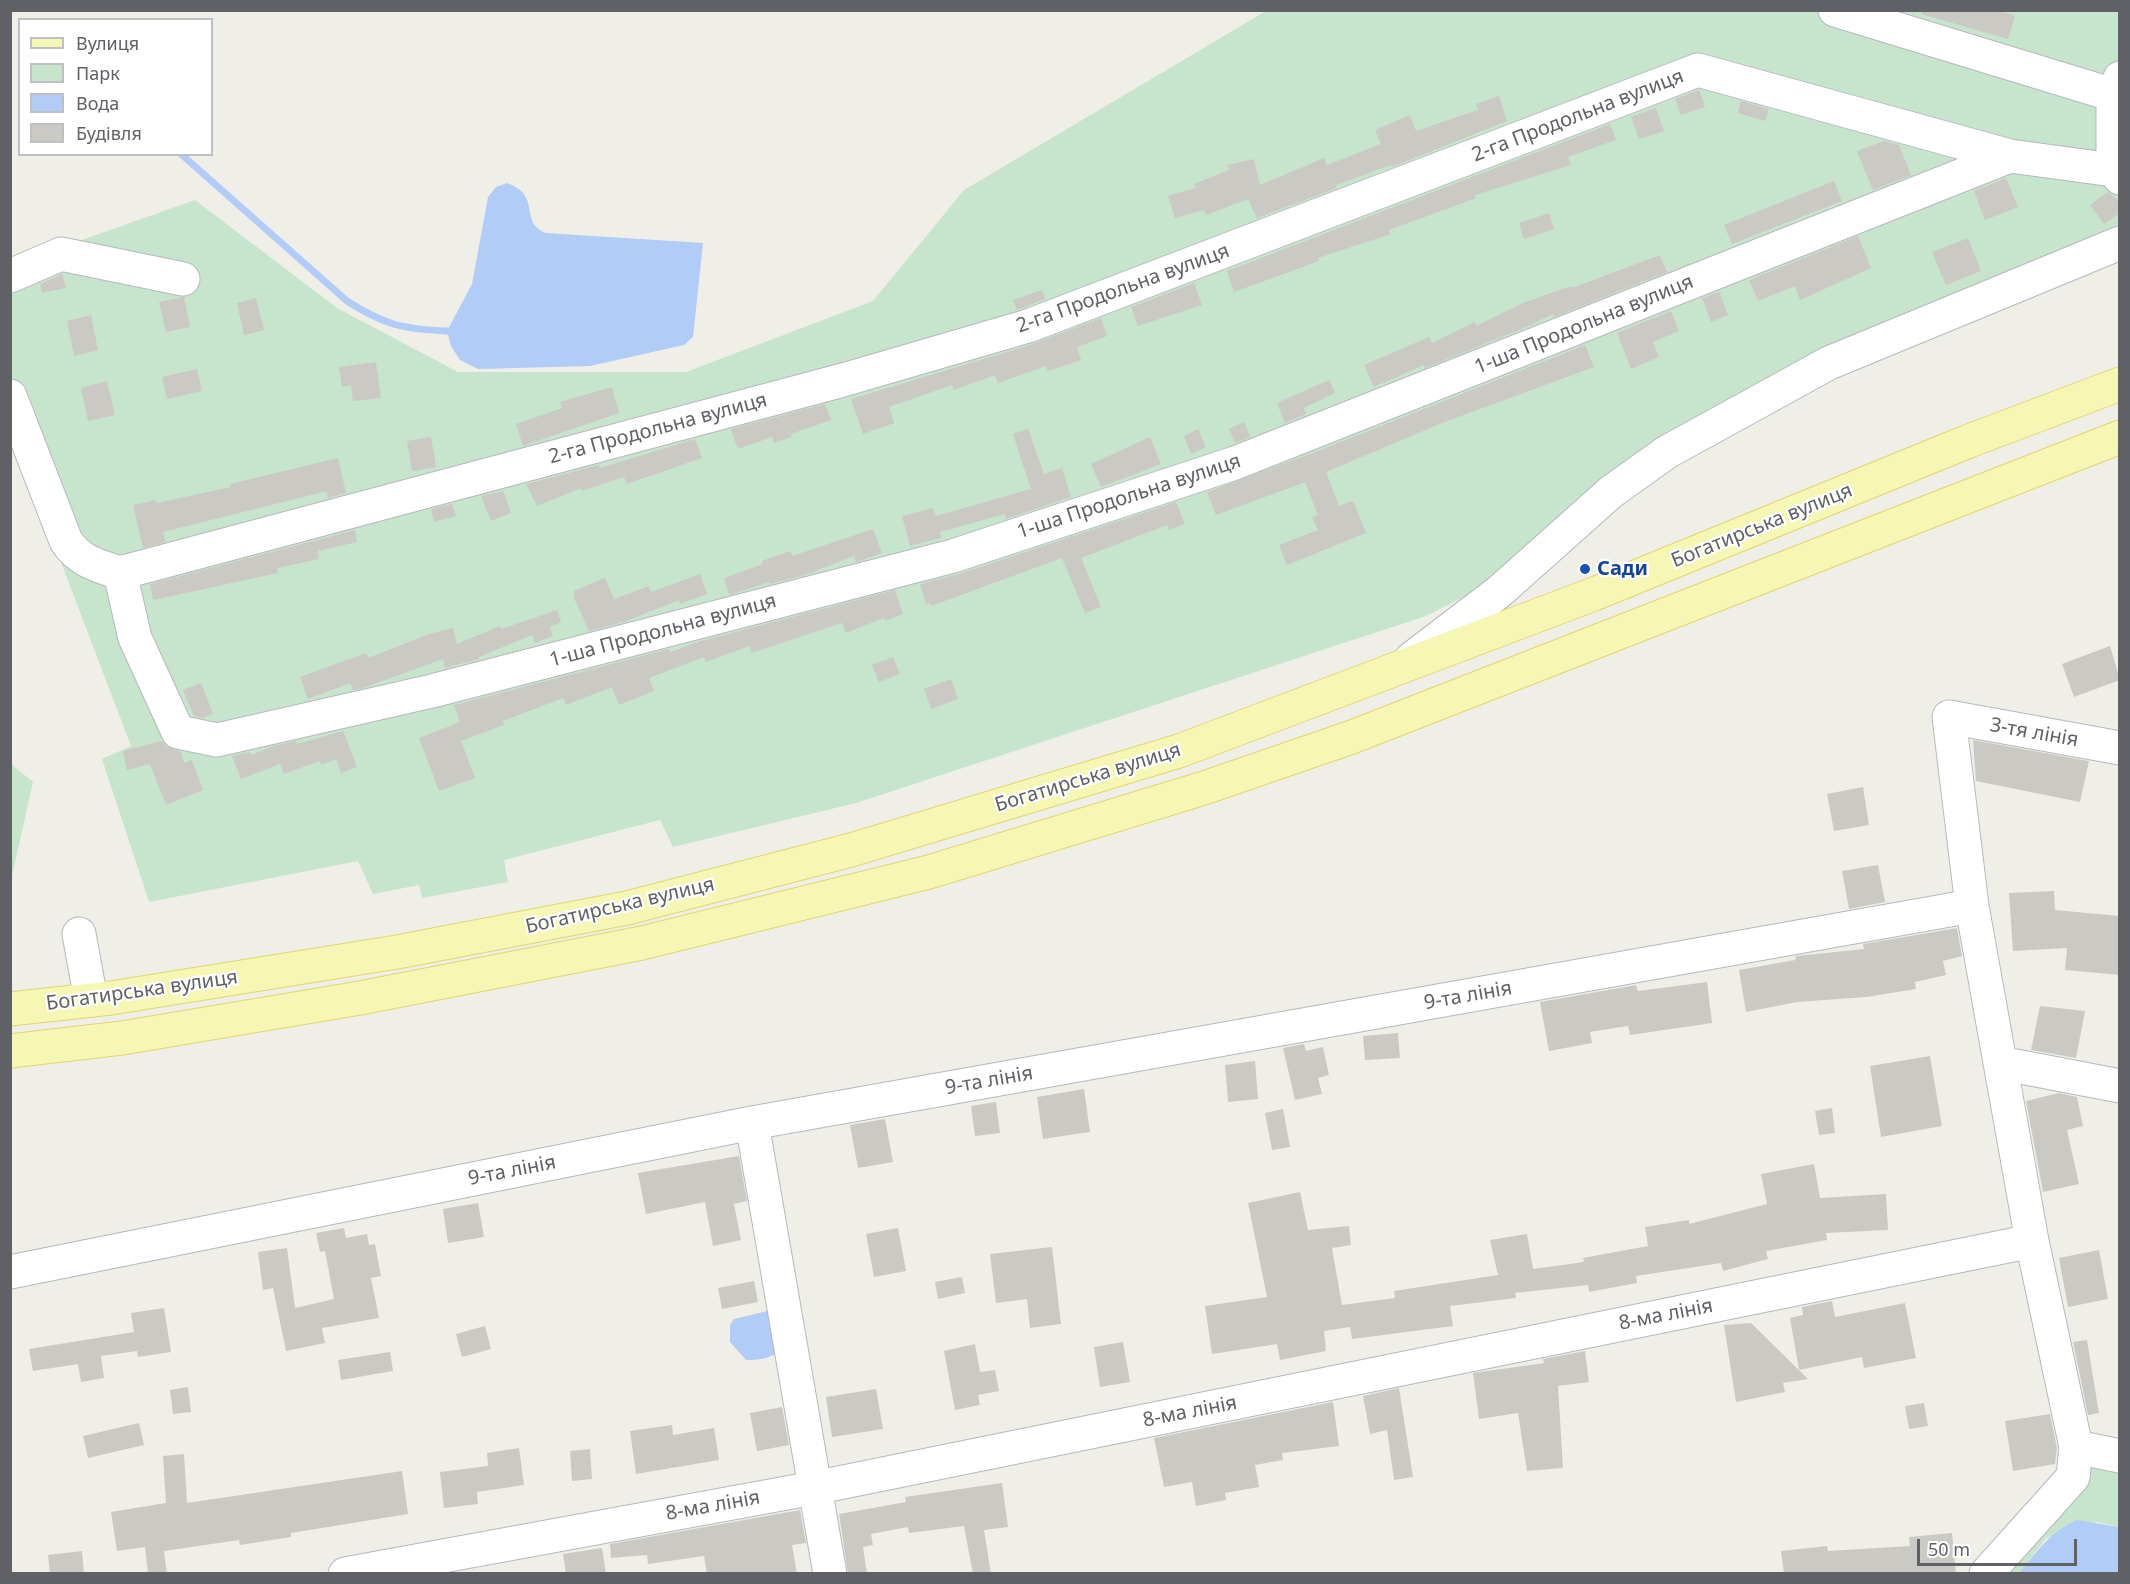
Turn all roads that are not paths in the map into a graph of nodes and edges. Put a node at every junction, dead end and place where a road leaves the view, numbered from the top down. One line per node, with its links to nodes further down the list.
1 (1835, 10): 2 (street)
2 (2117, 90): 4 (street)
3 (2010, 156): 4 (street, 2-га Продольна вулиця); 11 (street, 2-га Продольна вулиця); 11 (street, 1-ша Продольна вулиця)
4 (2116, 174)
5 (2120, 243): 12 (street)
6 (10, 276): 7 (street)
7 (183, 279)
8 (2120, 384): 12 (main road, Богатирська вулиця)
9 (10, 396): 11 (street)
10 (2120, 436): 18 (main road, Богатирська вулиця)
11 (120, 573)
12 (1395, 671): 16 (main road, Богатирська вулиця)
13 (2120, 748): 14 (street, 3-тя лінія)
14 (1971, 906): 19 (street); 21 (street, 9-та лінія)
15 (79, 934): 16 (street)
16 (91, 1000): 17 (main road, Богатирська вулиця)
17 (10, 1009)
18 (10, 1051)
19 (2000, 1063): 20 (street); 22 (street)
20 (2120, 1086)
21 (752, 1123): 23 (street, 9-та лінія); 26 (street)
22 (2032, 1241): 24 (street); 26 (street, 8-ма лінія)
23 (10, 1272)
24 (2076, 1447): 25 (street); 29 (street)
25 (2120, 1455)
26 (814, 1488): 27 (street, 8-ма лінія); 28 (street)
27 (345, 1574)
28 (830, 1574)
29 (1986, 1574)

